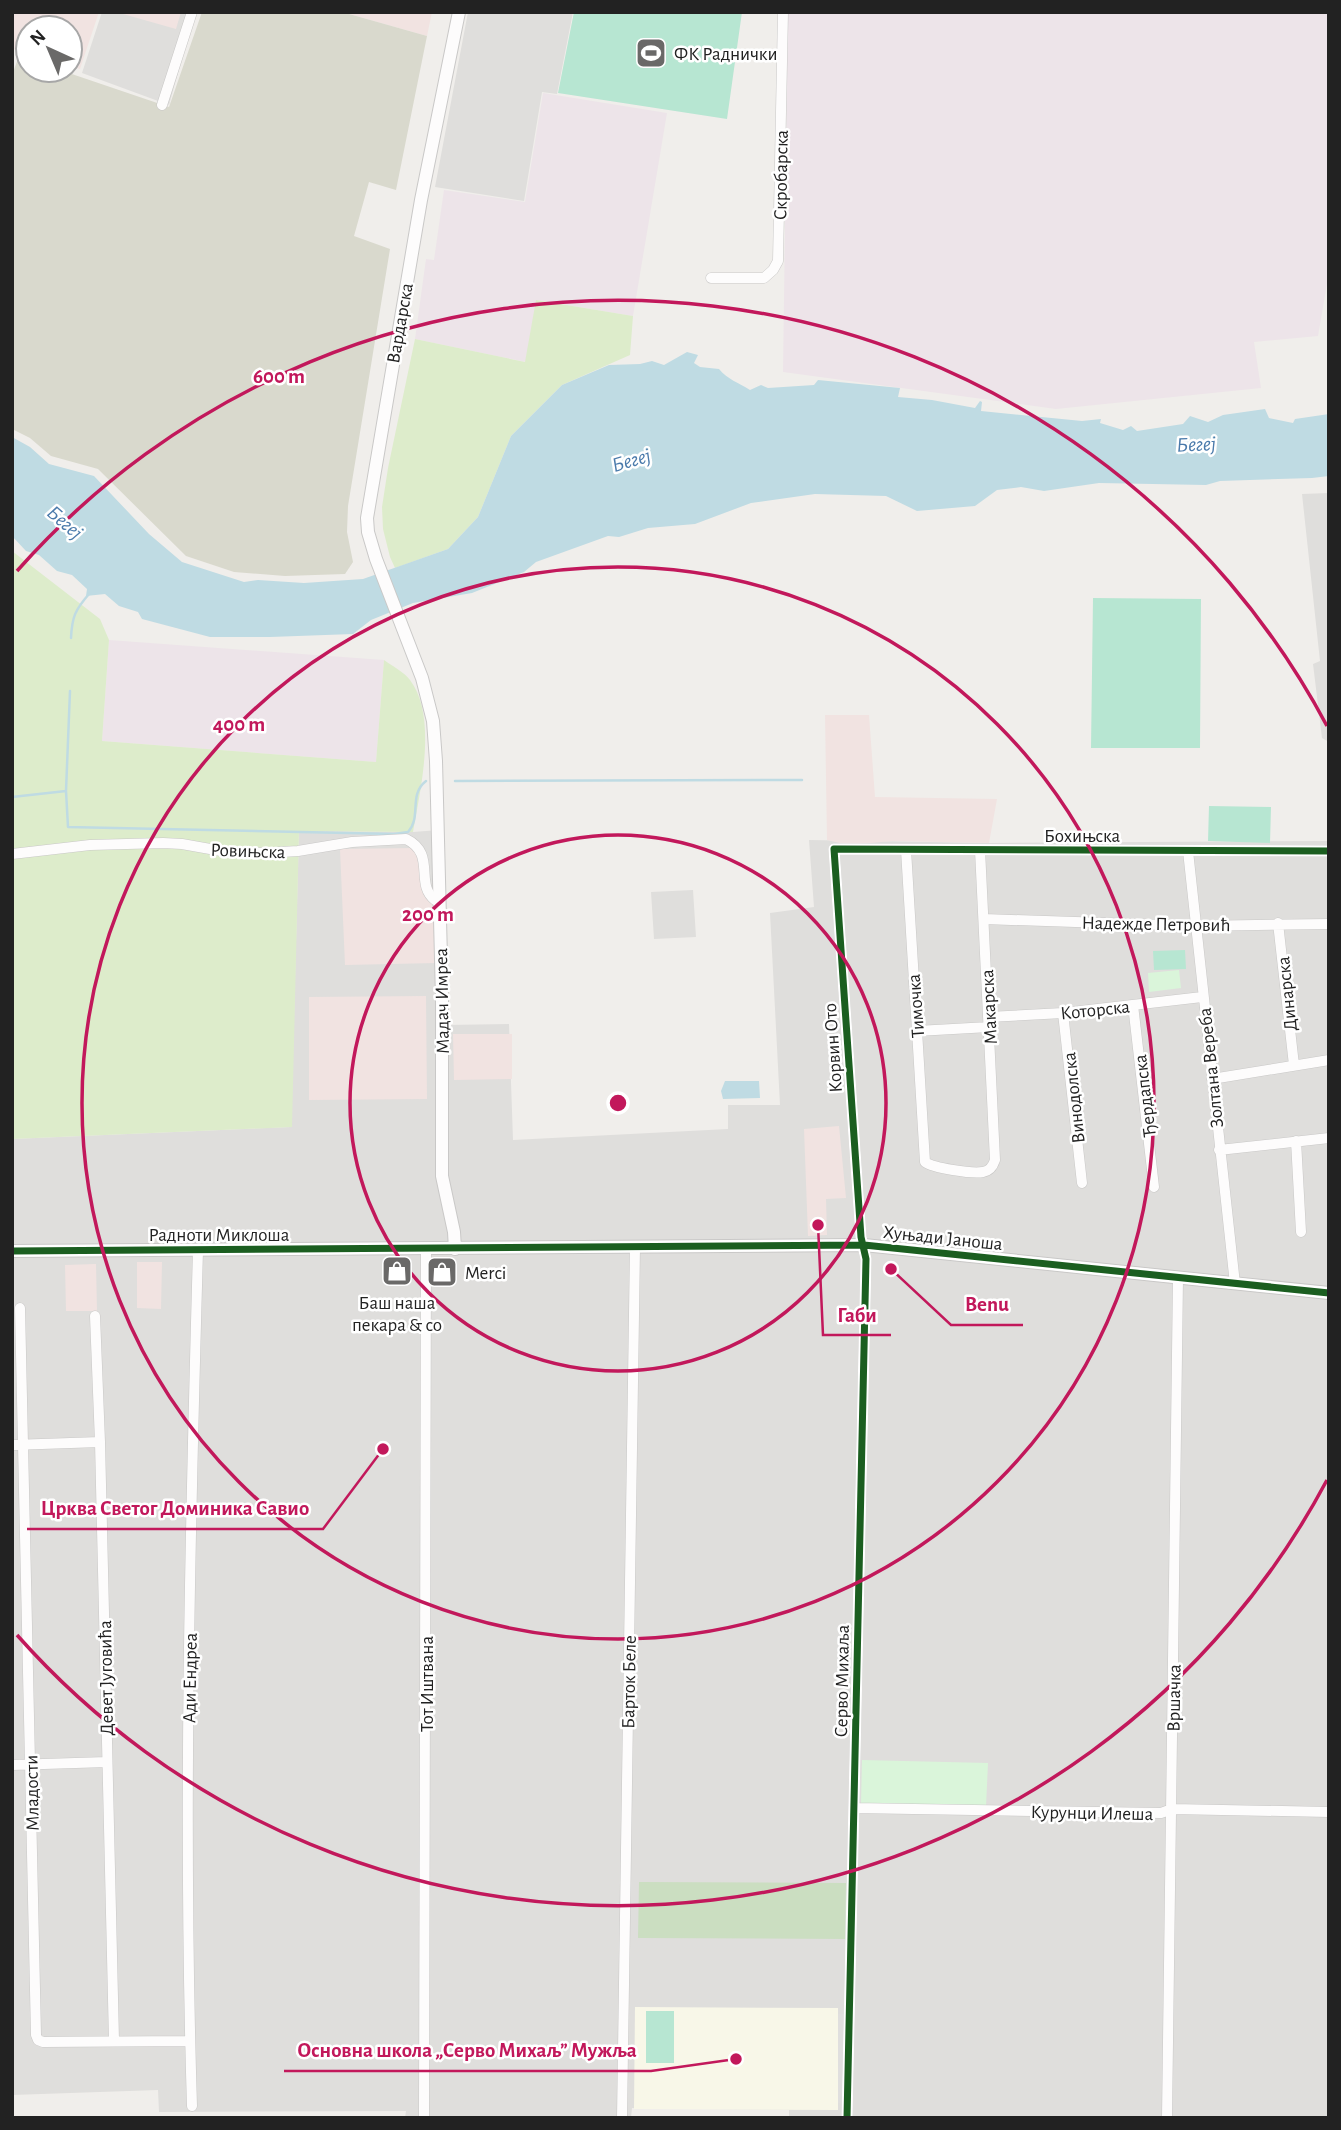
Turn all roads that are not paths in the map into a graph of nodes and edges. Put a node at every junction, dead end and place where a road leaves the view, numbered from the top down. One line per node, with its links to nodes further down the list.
1 (192, 12): 4 (street)
2 (459, 12): 6 (street, Вардарска)
3 (783, 12): 5 (street, Скробарска)
4 (162, 105)
5 (711, 278)
6 (404, 631): 13 (street, Мадач Имреа)
7 (834, 849): 8 (street, Бохињска); 33 (street, Корвин Ото)
8 (906, 849): 9 (street, Бохињска); 22 (street, Тимочка)
9 (980, 850): 10 (street, Бохињска); 14 (street, Макарска)
10 (1188, 851): 11 (street, Бохињска); 17 (street, Золтана Вереба)
11 (1329, 851)
12 (12, 854): 13 (street, Ровињска)
13 (439, 899): 36 (street, Мадач Имреа)
14 (984, 919): 17 (street, Надежде Петровић); 21 (street, Макарска)
15 (1278, 923): 16 (street, Надежде Петровић); 17 (street, Надежде Петровић); 24 (street, Динарска)
16 (1329, 923)
17 (1194, 926): 18 (street, Золтана Вереба)
18 (1202, 997): 19 (street, Которска); 25 (street, Золтана Вереба)
19 (1133, 1005): 20 (street, Которска); 31 (street, Ђердапска)
20 (1063, 1013): 21 (street, Которска); 30 (street, Винодолска)
21 (989, 1022): 22 (street, Которска); 29 (street, Макарска)
22 (917, 1031): 29 (street, Тимочка)
23 (1329, 1060): 24 (street)
24 (1294, 1065): 25 (street)
25 (1212, 1079): 28 (street, Золтана Вереба)
26 (1329, 1138): 27 (street)
27 (1296, 1141): 28 (street); 32 (street)
28 (1219, 1150): 40 (street, Золтана Вереба)
29 (925, 1162)
30 (1082, 1183)
31 (1154, 1187)
32 (1301, 1232)
33 (864, 1245): 34 (street, Хуњади Јаноша); 39 (street, Хуњади Јаноша); 49 (street, Серво Михаља)
34 (635, 1247): 36 (street, Хуњади Јаноша); 56 (street, Барток Беле)
35 (426, 1249): 36 (street, Хуњади Јаноша); 37 (street, Радноти Миклоша); 55 (street, Тот Иштвана)
36 (455, 1249)
37 (198, 1250): 38 (street, Радноти Миклоша); 53 (street, Ади Ендреа)
38 (12, 1251)
39 (1178, 1278): 40 (street, Хуњади Јаноша); 50 (street, Вршачка)
40 (1235, 1284): 41 (street, Хуњади Јаноша)
41 (1329, 1293)
42 (19, 1308): 45 (street, Младости)
43 (95, 1316): 44 (street, Девет Југовића)
44 (100, 1442): 45 (street); 46 (street, Девет Југовића)
45 (17, 1445): 47 (street, Младости)
46 (107, 1762): 47 (street); 52 (street, Девет Југовића)
47 (30, 1764): 48 (street); 52 (street, Младости)
48 (12, 1765)
49 (854, 1808): 50 (street, Курунци Илеша); 57 (street, Серво Михаља)
50 (1172, 1809): 51 (street, Курунци Илеша); 58 (street, Вршачка)
51 (1329, 1812)
52 (114, 2041): 53 (street, Младости)
53 (190, 2042): 54 (street, Ади Ендреа)
54 (192, 2106)
55 (424, 2118)
56 (622, 2118)
57 (847, 2118)
58 (1167, 2118)

